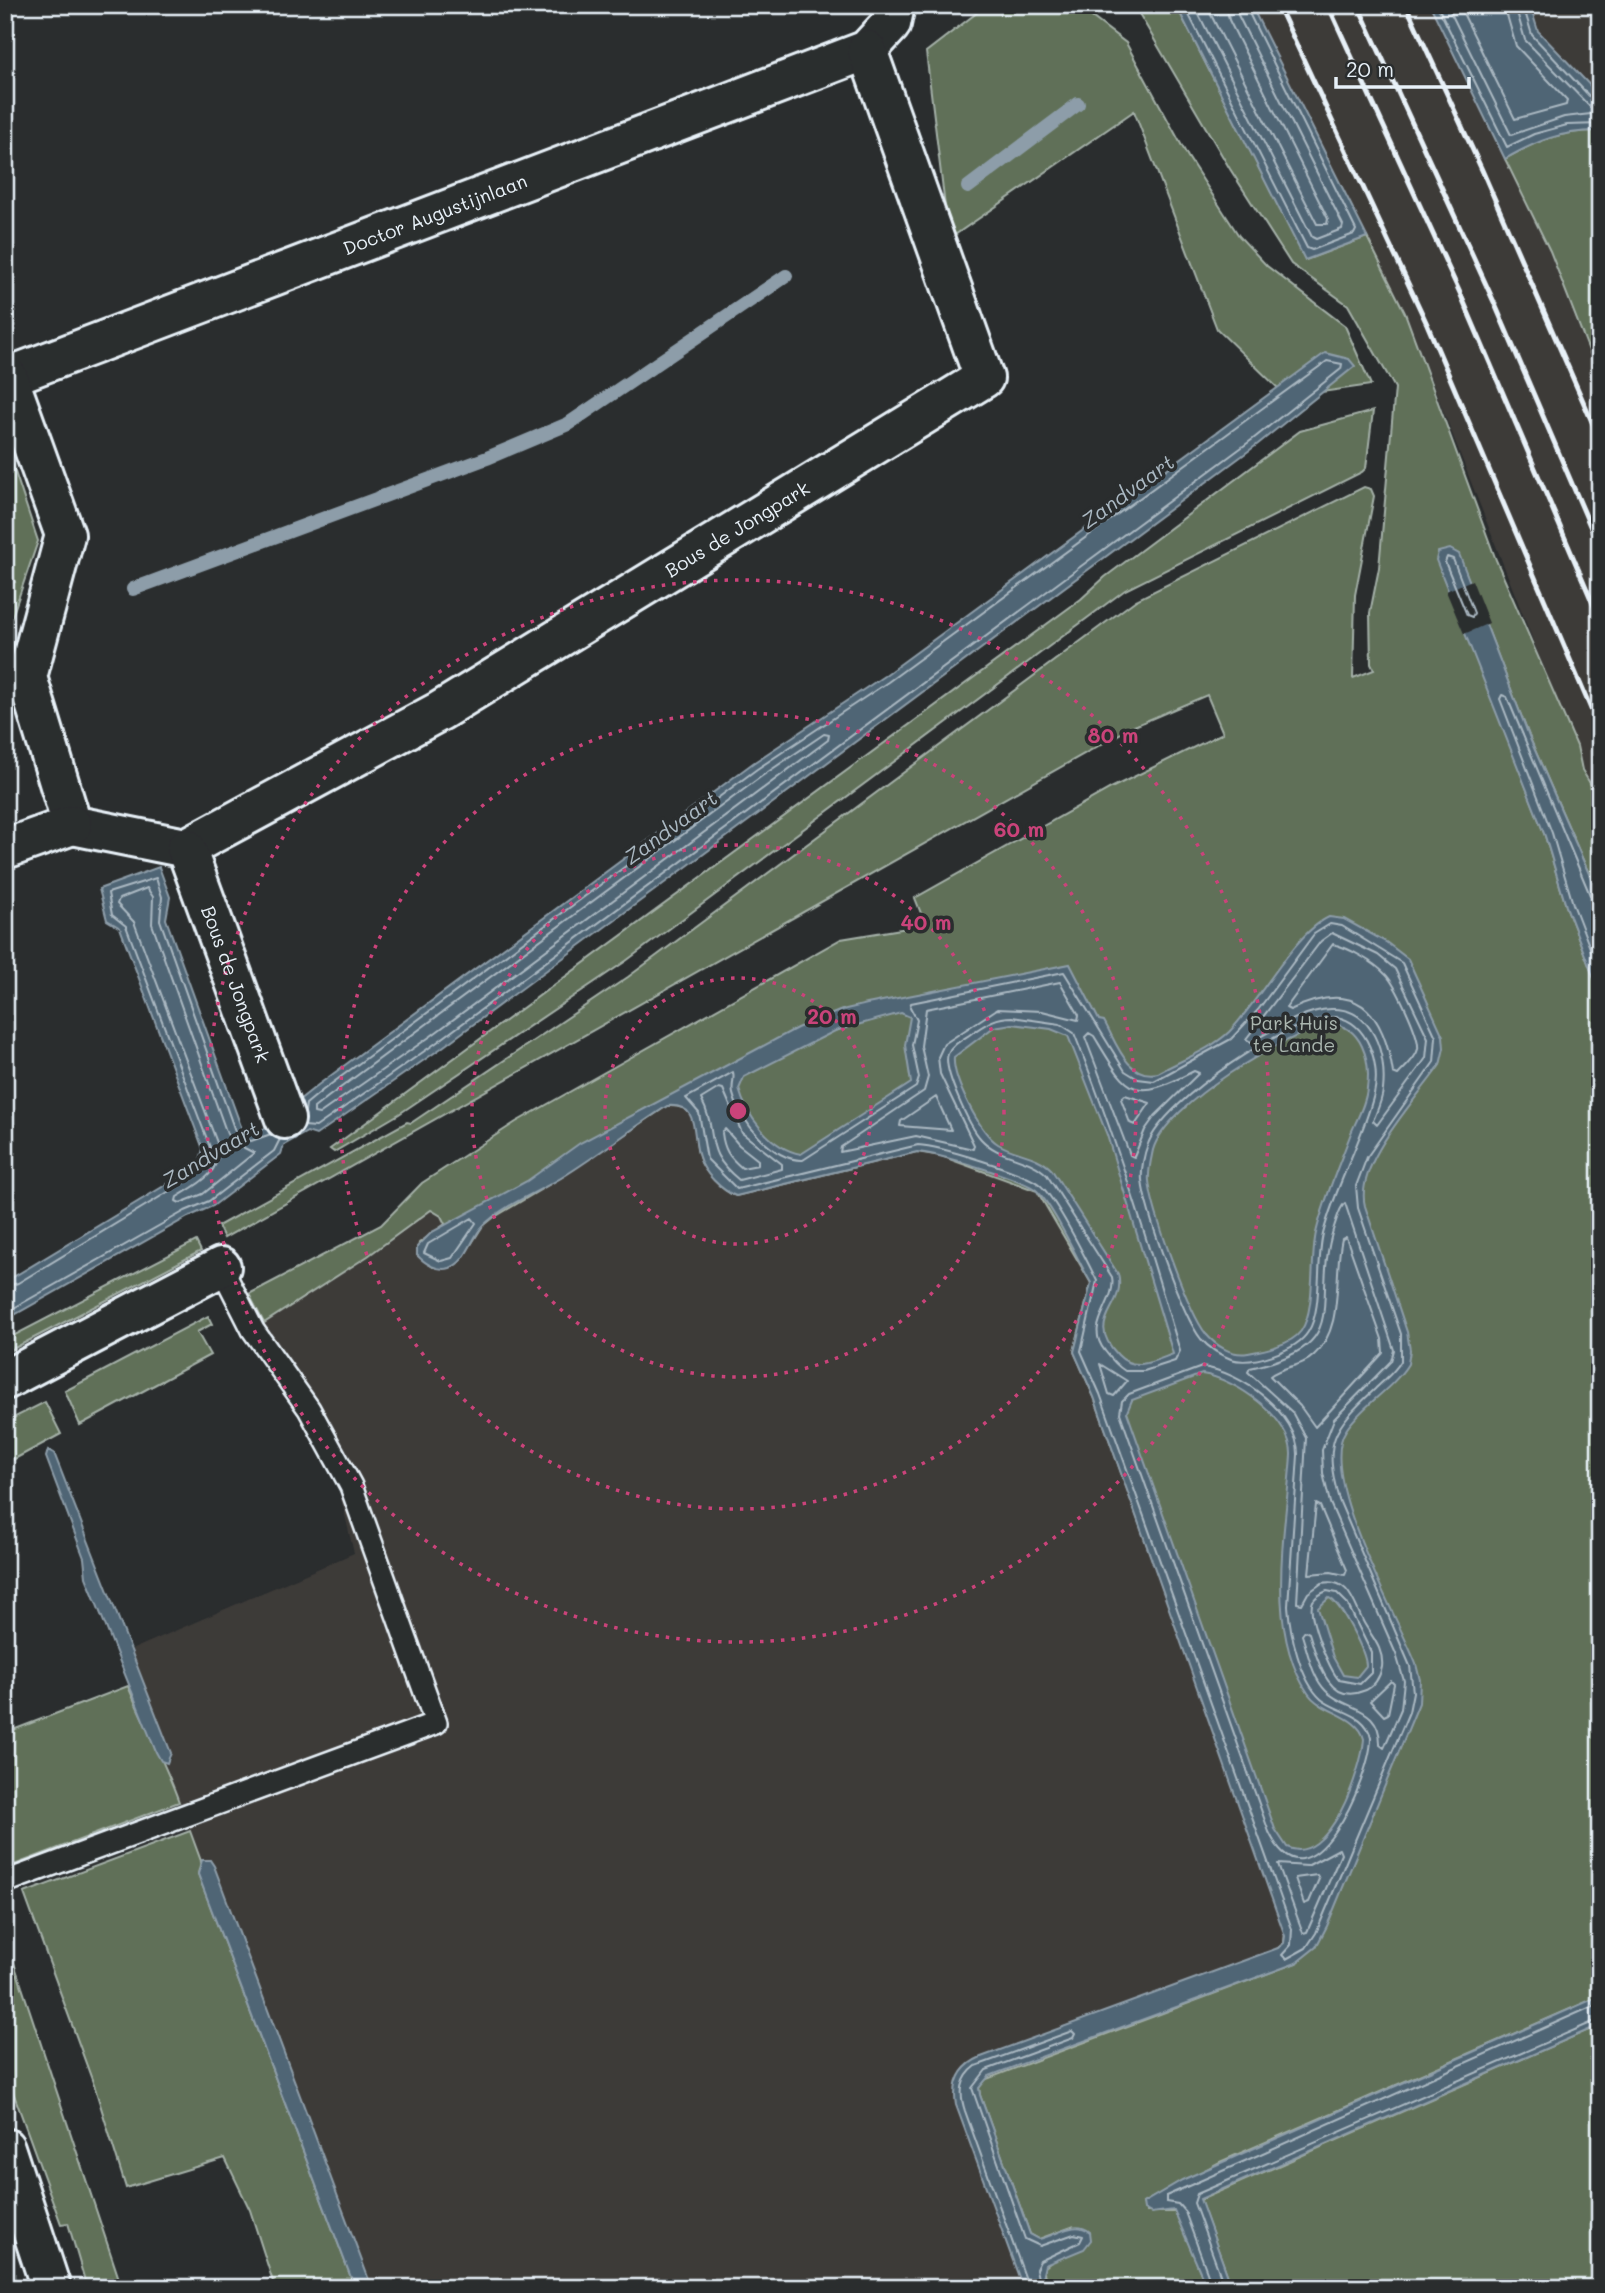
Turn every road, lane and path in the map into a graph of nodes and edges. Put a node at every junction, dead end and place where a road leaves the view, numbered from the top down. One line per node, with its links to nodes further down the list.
1 (895, 5): 2 (street)
2 (867, 50): 3 (street, Doctor Augustijnlaan); 5 (street, Bous de Jongpark)
3 (7, 377): 4 (street)
4 (72, 825): 5 (street); 6 (street)
5 (186, 848): 7 (street, Bous de Jongpark)
6 (5, 849)
7 (285, 1119)
8 (221, 1267): 9 (street); 10 (lane)
9 (5, 1380)
10 (5, 1882)
11 (5, 2148): 12 (street)
12 (51, 2288)

